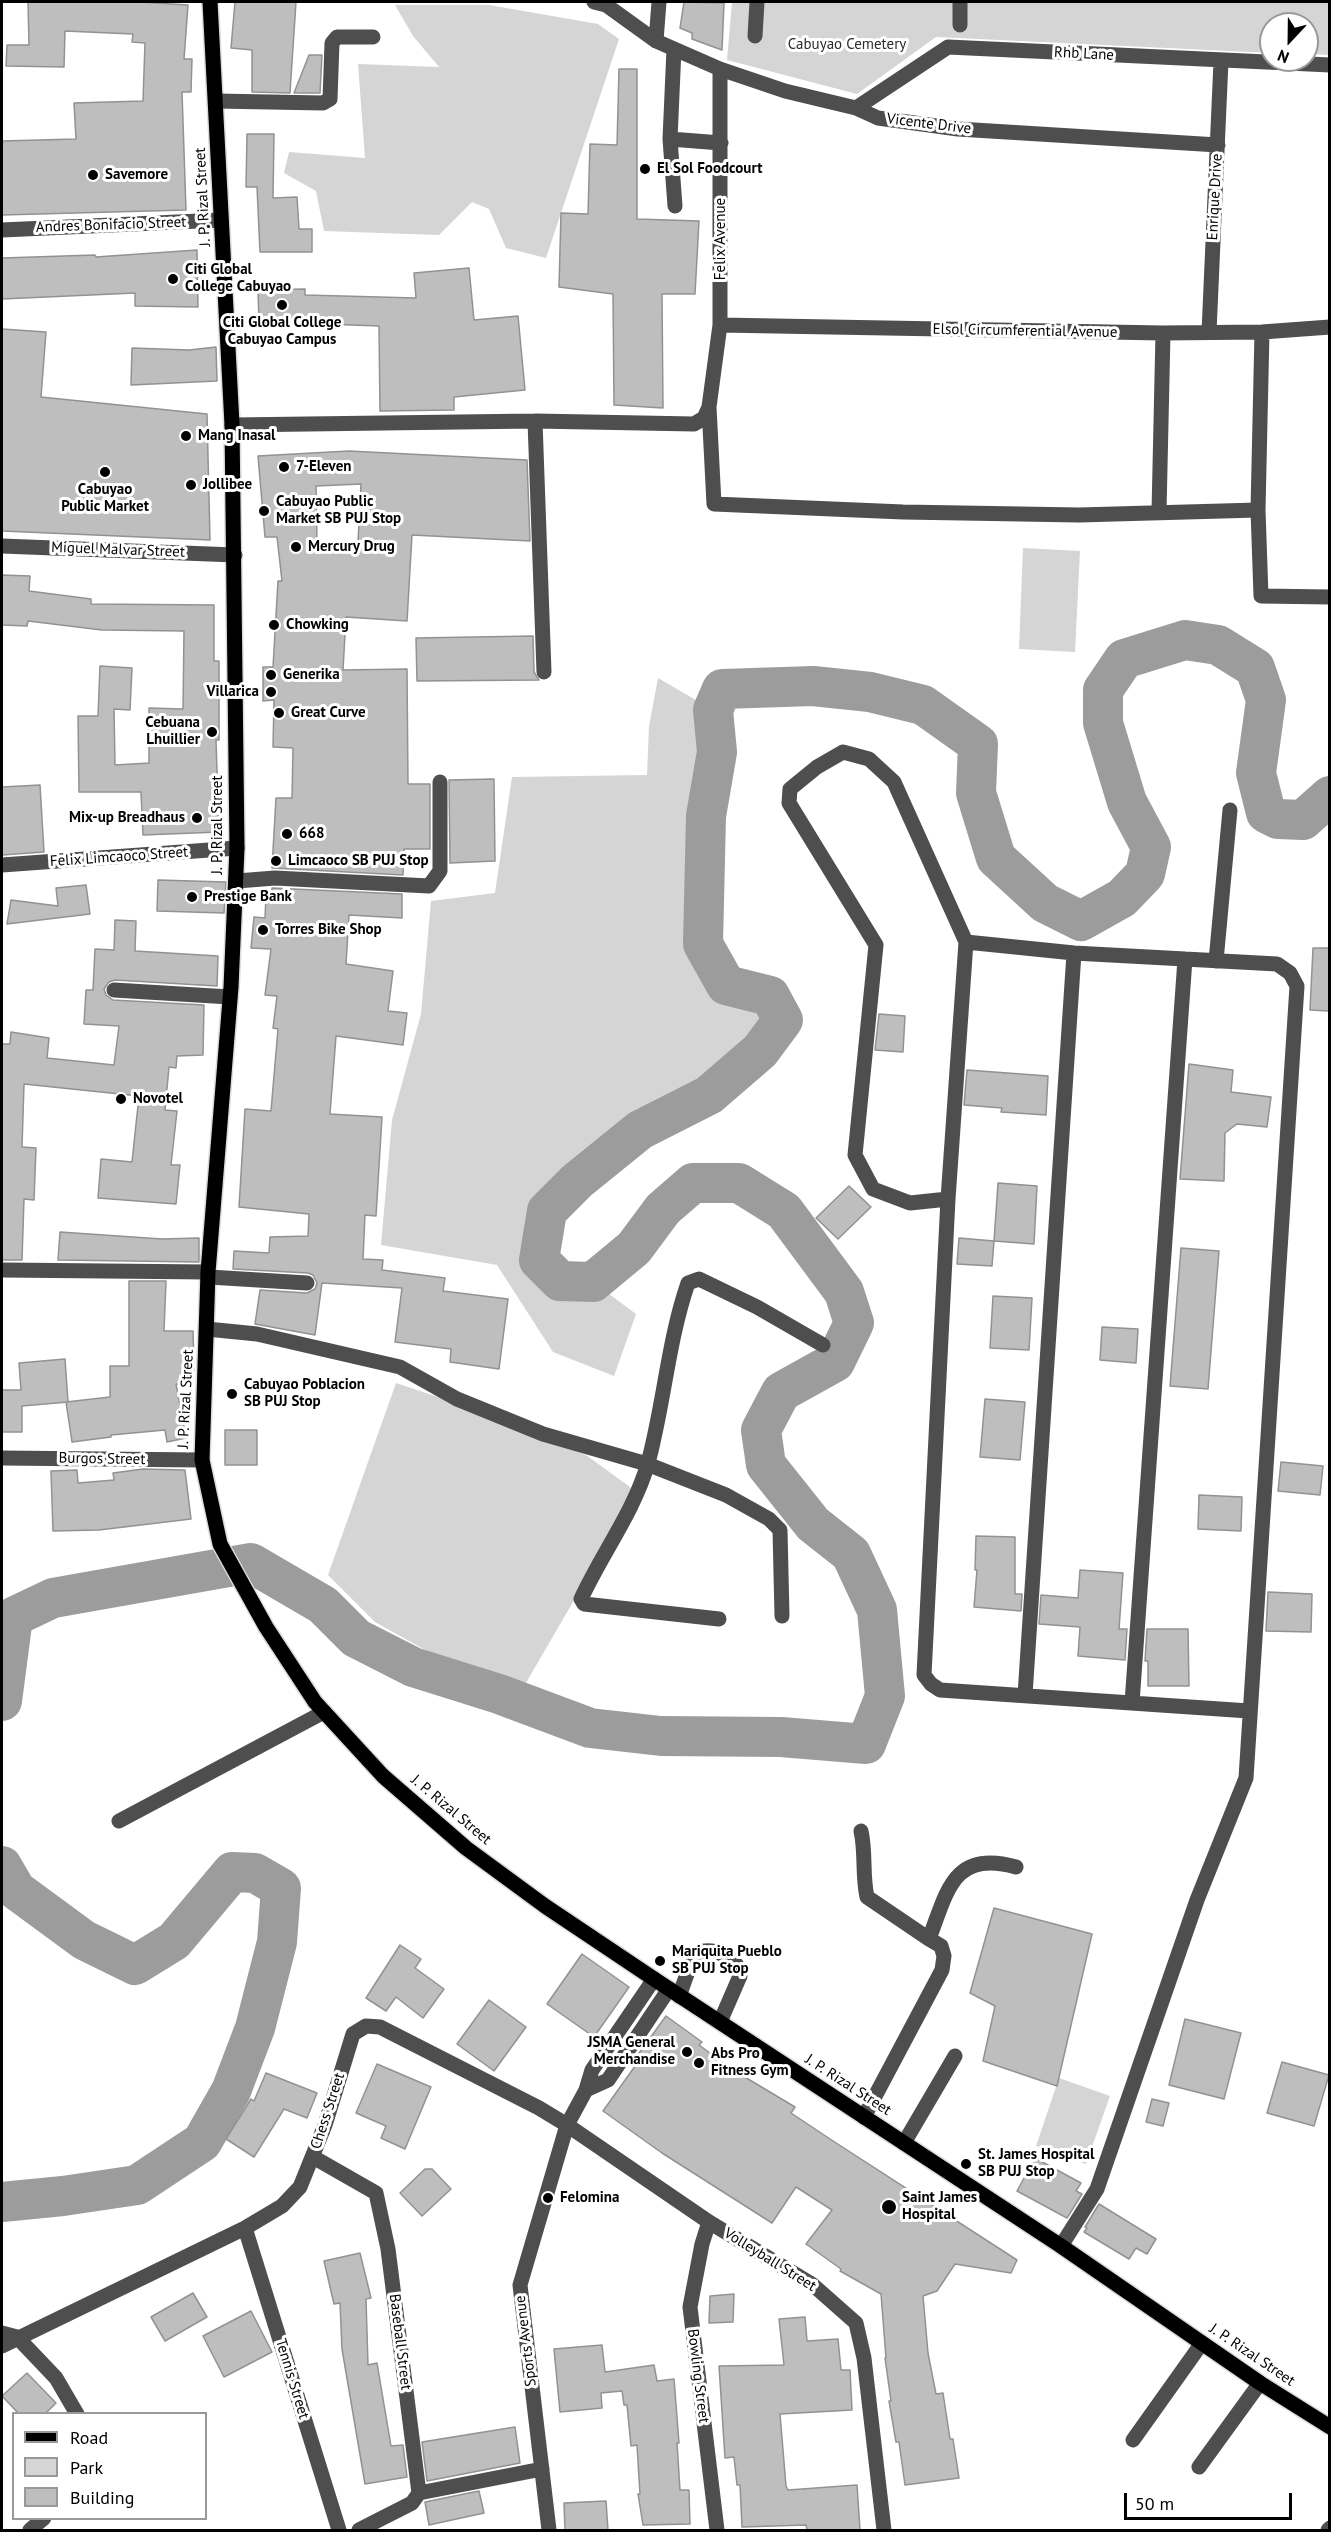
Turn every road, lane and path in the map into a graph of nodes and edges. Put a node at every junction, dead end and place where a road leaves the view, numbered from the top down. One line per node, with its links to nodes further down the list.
1 (210, 2): 14 (main road, J. P. Rizal Street)
2 (594, 2): 9 (street, Vicente Drive)
3 (659, 2): 9 (street)
4 (757, 2): 7 (street)
5 (960, 2): 6 (street)
6 (960, 25)
7 (755, 36)
8 (373, 37): 14 (street)
9 (656, 41): 10 (street, Vicente Drive)
10 (674, 49): 13 (street, Vicente Drive); 16 (street)
11 (1221, 61): 12 (street, Rhb Lane); 15 (street, Rhb Lane); 18 (street, Enrique Drive)
12 (1329, 65)
13 (720, 69): 15 (street, Vicente Drive); 17 (street, Felix Avenue)
14 (216, 101): 20 (main road, J. P. Rizal Street)
15 (856, 108): 18 (street, Vicente Drive)
16 (670, 139): 17 (street); 19 (street)
17 (721, 143): 22 (street, Felix Avenue)
18 (1218, 145): 24 (street, Enrique Drive)
19 (675, 206)
20 (221, 220): 21 (street, Andres Bonifacio Street); 29 (main road, J. P. Rizal Street)
21 (2, 230)
22 (720, 325): 26 (street, Elsol Circumferential Avenue); 27 (street, Felix Avenue)
23 (1329, 327): 25 (street, Elsol Circumferential Avenue)
24 (1209, 332): 25 (street, Elsol Circumferential Avenue); 26 (street, Elsol Circumferential Avenue)
25 (1262, 332): 30 (street)
26 (1163, 333): 31 (street)
27 (709, 407): 28 (street); 31 (street, Felix Avenue)
28 (535, 421): 29 (street); 35 (street)
29 (232, 425): 33 (main road, J. P. Rizal Street)
30 (1258, 510): 31 (street); 34 (street)
31 (1159, 512)
32 (2, 546): 33 (street, Miguel Malvar Street)
33 (235, 555): 38 (main road, J. P. Rizal Street)
34 (1329, 597)
35 (544, 672)
36 (440, 782): 40 (street)
37 (1230, 810): 44 (street)
38 (237, 849): 39 (street, Felix Limcaoco Street); 40 (main road, J. P. Rizal Street)
39 (2, 865)
40 (237, 881): 46 (main road, J. P. Rizal Street)
41 (966, 942): 42 (street); 47 (street); 47 (street)
42 (1074, 953): 43 (street); 58 (street)
43 (1185, 959): 44 (street); 59 (street)
44 (1216, 961): 60 (street)
45 (114, 990): 46 (street)
46 (230, 997): 49 (main road, J. P. Rizal Street)
47 (948, 1199): 58 (street)
48 (2, 1270): 49 (street)
49 (208, 1275): 50 (street); 51 (main road, J. P. Rizal Street)
50 (307, 1283)
51 (207, 1329): 54 (main road, J. P. Rizal Street); 55 (street)
52 (823, 1345): 55 (street)
53 (2, 1458): 54 (street, Burgos Street)
54 (202, 1460): 61 (main road, J. P. Rizal Street)
55 (647, 1464): 56 (street); 57 (street)
56 (782, 1616)
57 (719, 1619)
58 (1025, 1695): 59 (street)
59 (1132, 1703): 60 (street)
60 (1248, 1711): 77 (street)
61 (324, 1712): 62 (street); 66 (main road, J. P. Rizal Street)
62 (119, 1821)
63 (861, 1831): 65 (street)
64 (1016, 1867): 65 (street)
65 (929, 1939): 71 (street)
66 (654, 1979): 67 (main road, J. P. Rizal Street); 70 (street, Sports Avenue)
67 (674, 1992): 68 (main road, J. P. Rizal Street); 68 (street); 70 (street)
68 (720, 2022): 71 (main road, J. P. Rizal Street)
69 (955, 2056): 73 (street)
70 (586, 2090): 72 (street, Sports Avenue)
71 (864, 2117): 73 (main road, J. P. Rizal Street)
72 (567, 2125): 74 (street, Chess Street); 75 (street, Volleyball Street); 86 (street, Sports Avenue)
73 (904, 2143): 77 (main road, J. P. Rizal Street)
74 (313, 2157): 76 (street, Chess Street); 87 (street, Baseball Street)
75 (709, 2222): 93 (street, Bowling Street); 94 (street, Volleyball Street)
76 (245, 2228): 78 (street, Chess Street); 90 (street, Tennis Street)
77 (1061, 2246): 79 (main road, J. P. Rizal Street)
78 (9, 2335): 80 (street, Chess Street); 82 (street)
79 (1202, 2343): 81 (main road, J. P. Rizal Street); 84 (street)
80 (2, 2346)
81 (1260, 2383): 83 (main road, J. P. Rizal Street); 85 (street)
82 (76, 2412)
83 (1329, 2427)
84 (1133, 2440)
85 (1199, 2467)
86 (542, 2469): 87 (street); 92 (street, Sports Avenue)
87 (419, 2493): 91 (street)
88 (42, 2520): 89 (street)
89 (30, 2530)
90 (339, 2530)
91 (359, 2530)
92 (549, 2530)
93 (717, 2530)
94 (884, 2530)

